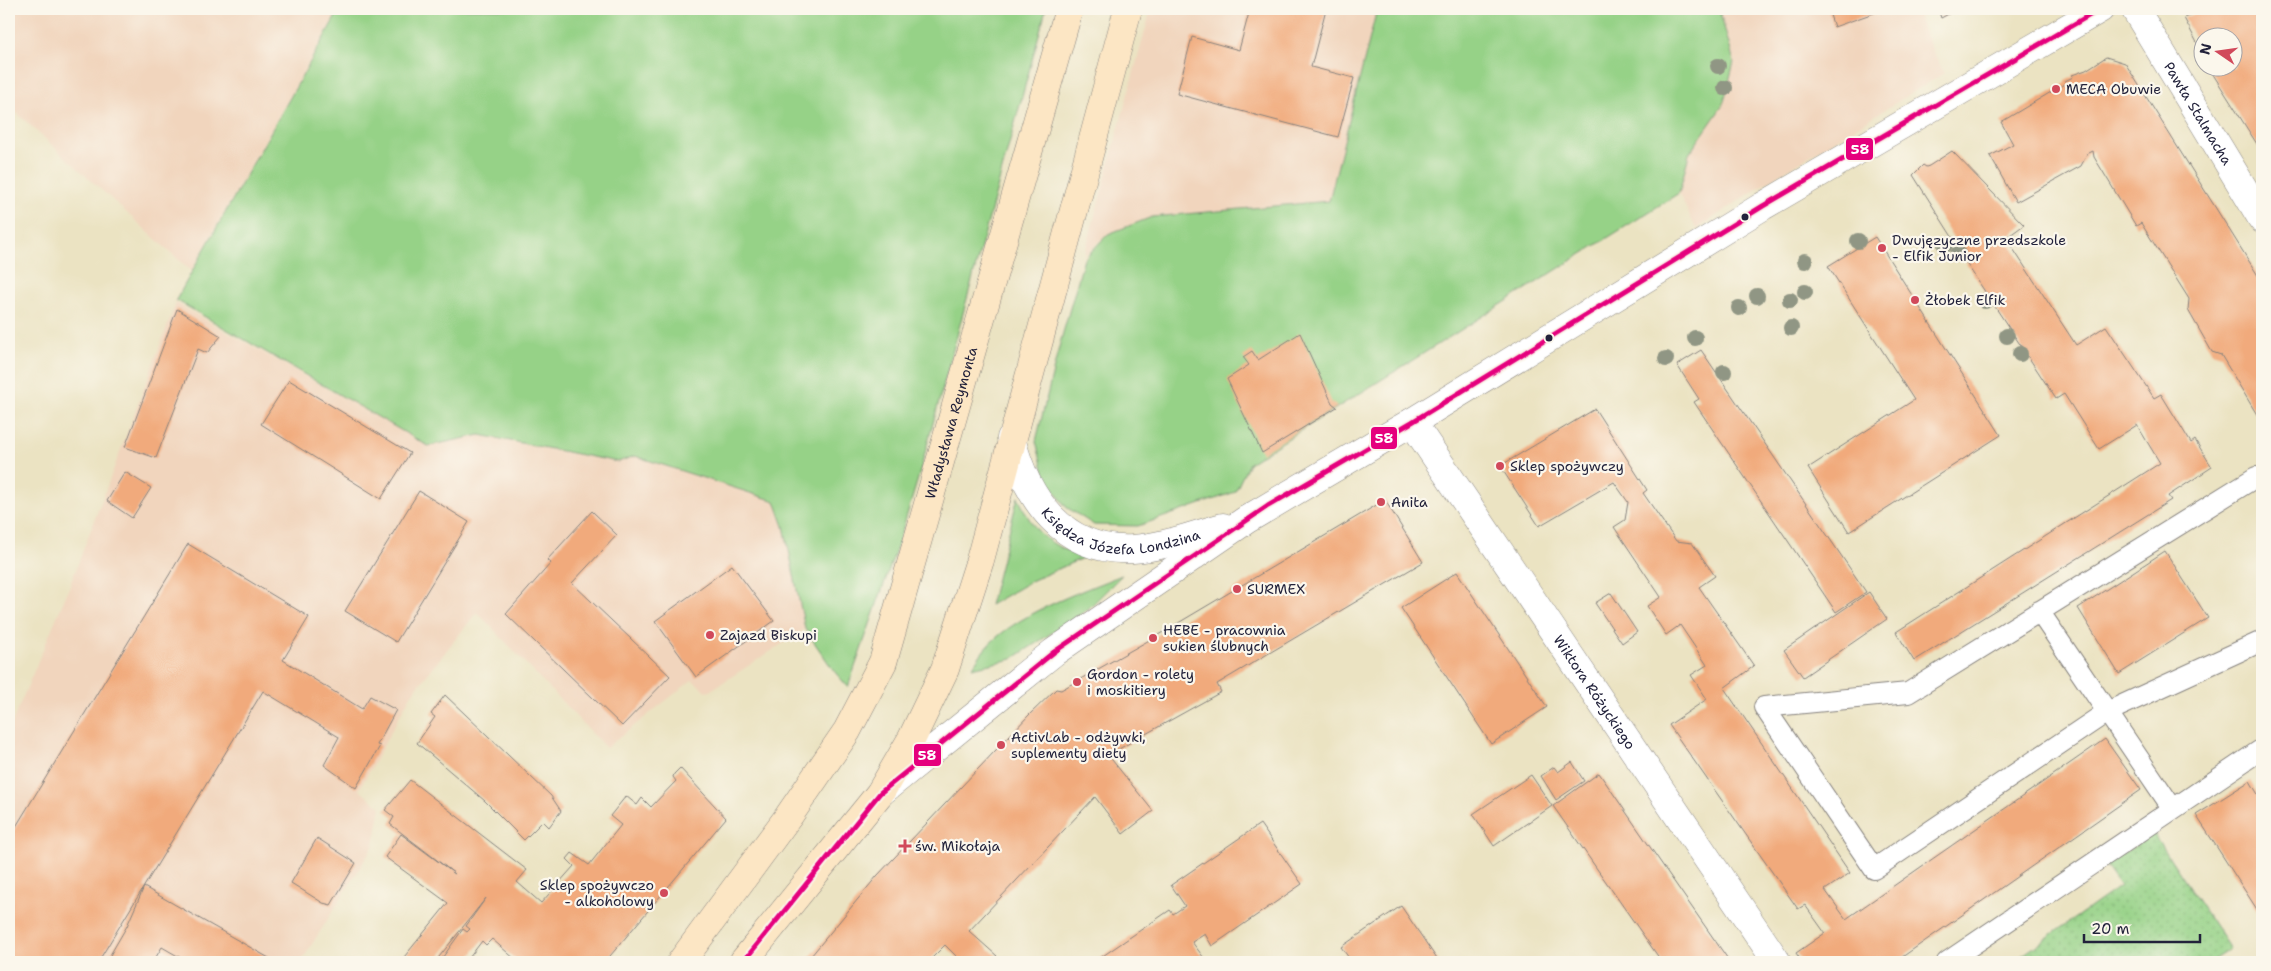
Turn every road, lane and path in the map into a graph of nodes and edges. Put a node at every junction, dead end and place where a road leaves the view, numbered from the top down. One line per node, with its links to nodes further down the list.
1 (1069, 9): 16 (main road, Władysława Reymonta)
2 (1128, 9): 7 (main road)
3 (2100, 9): 6 (street, Księdza Józefa Londzina)
4 (2135, 9): 5 (street, Pawła Stalmacha)
5 (2262, 219)
6 (1412, 422): 9 (street, Księdza Józefa Londzina); 18 (street, Wiktora Różyckiego)
7 (1011, 438): 9 (street, Księdza Józefa Londzina); 14 (main road)
8 (2256, 477): 10 (lane)
9 (1246, 520): 14 (street, Księdza Józefa Londzina)
10 (2039, 612): 12 (lane); 12 (lane)
11 (2262, 641): 12 (lane)
12 (2107, 712): 15 (lane)
13 (2261, 752): 15 (lane)
14 (880, 793): 17 (main road, Księdza Józefa Londzina)
15 (2173, 809): 19 (lane)
16 (681, 962)
17 (743, 962)
18 (1777, 962)
19 (1947, 962)

